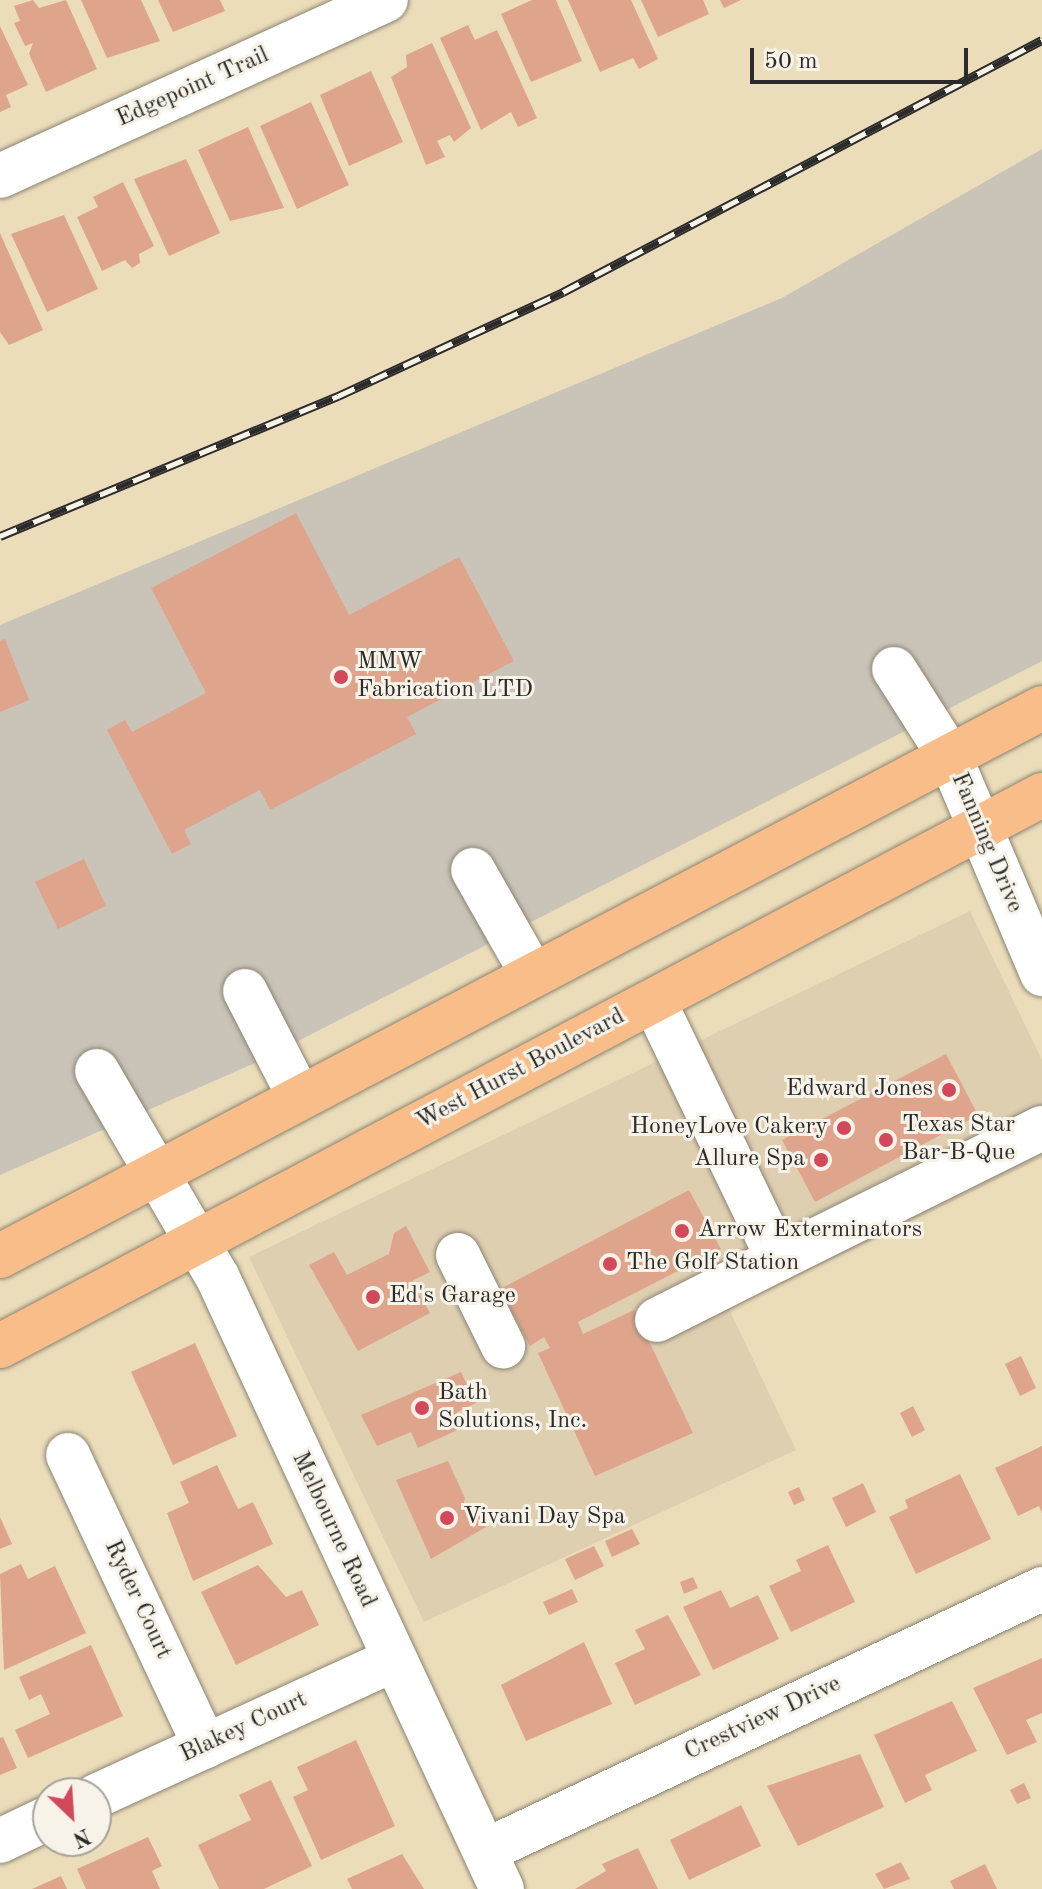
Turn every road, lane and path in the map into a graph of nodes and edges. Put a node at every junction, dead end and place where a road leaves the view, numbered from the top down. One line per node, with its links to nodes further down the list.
1 (386, 0): 2 (street, Edgepoint Trail)
2 (0, 176)
3 (894, 669): 5 (street, Fanning Drive)
4 (1042, 708): 5 (main road)
5 (950, 757): 7 (street, Fanning Drive); 9 (main road)
6 (1042, 795): 7 (main road, West Hurst Boulevard)
7 (977, 827): 10 (street, Fanning Drive); 12 (main road, West Hurst Boulevard)
8 (473, 870): 9 (street)
9 (532, 974): 14 (main road)
10 (1042, 974)
11 (245, 991): 14 (street)
12 (654, 1001): 17 (main road, West Hurst Boulevard); 20 (street)
13 (97, 1071): 16 (street, Melbourne Road)
14 (300, 1098): 16 (main road)
15 (1042, 1128): 20 (street)
16 (160, 1174): 17 (street, Melbourne Road); 19 (main road)
17 (197, 1240): 22 (main road, West Hurst Boulevard); 26 (street, Melbourne Road)
18 (458, 1255): 23 (street)
19 (0, 1256)
20 (778, 1259): 21 (street)
21 (657, 1320)
22 (0, 1346)
23 (503, 1346)
24 (68, 1455): 27 (street, Ryder Court)
25 (1042, 1589): 31 (street, Crestview Drive)
26 (393, 1660): 27 (street, Blakey Court); 31 (street, Melbourne Road)
27 (205, 1746): 28 (street, Blakey Court)
28 (112, 1789)
29 (32, 1826): 30 (street)
30 (0, 1841)
31 (493, 1870)

